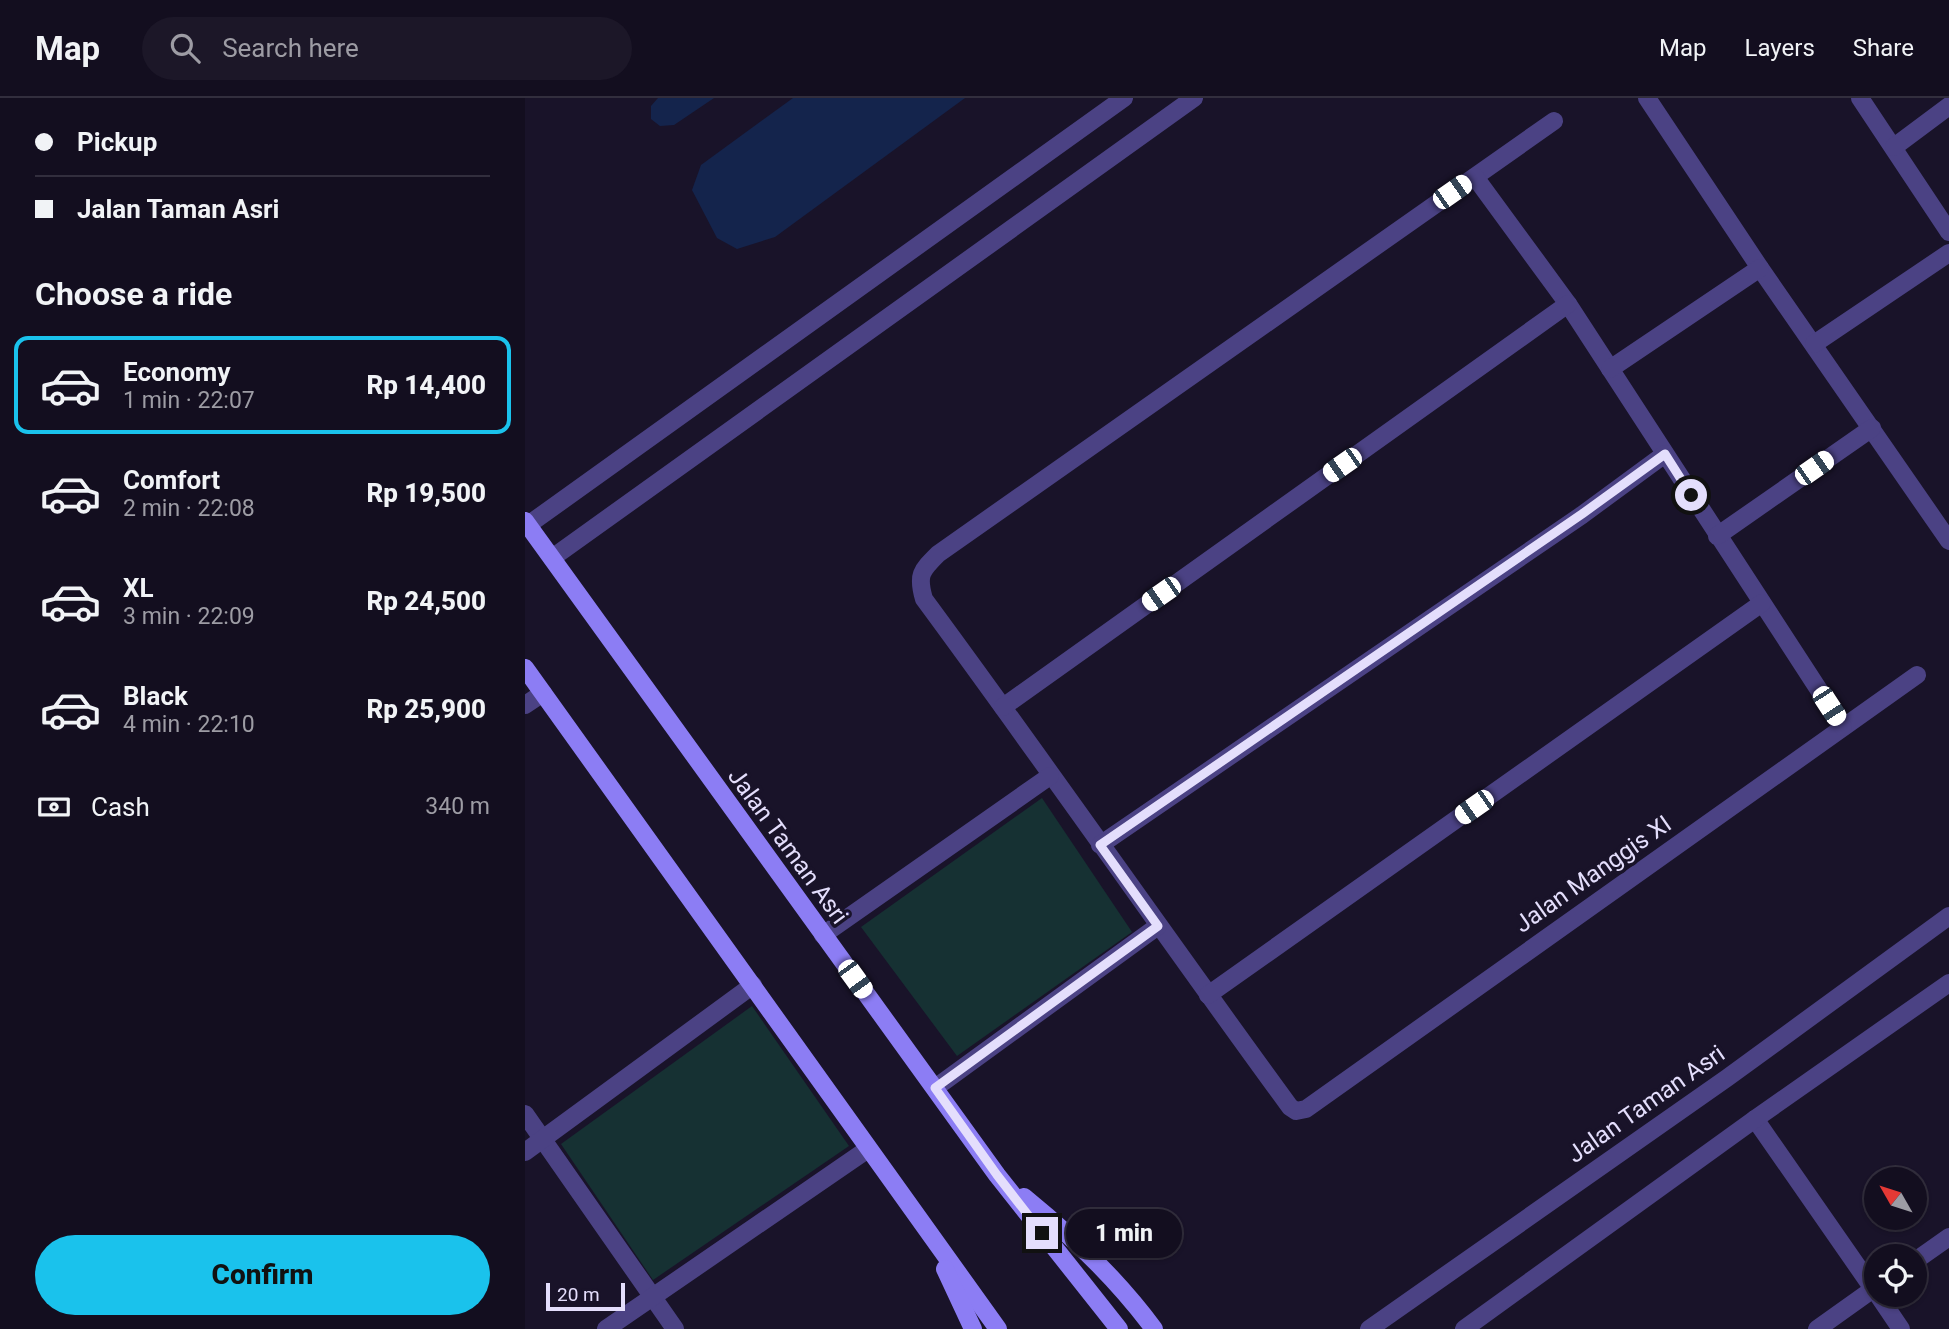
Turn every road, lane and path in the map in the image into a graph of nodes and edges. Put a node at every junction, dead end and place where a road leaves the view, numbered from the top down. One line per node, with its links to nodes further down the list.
1 (1124, 98): 17 (street)
2 (1194, 98): 20 (street)
3 (1647, 98): 11 (street)
4 (1860, 98): 7 (street)
5 (1949, 106): 7 (street)
6 (1554, 121): 8 (street)
7 (1894, 147): 9 (street)
8 (1475, 177): 12 (street); 26 (street)
9 (1949, 232)
10 (1949, 253): 13 (street)
11 (1760, 268): 13 (street); 14 (street)
12 (1568, 304): 14 (street); 26 (street)
13 (1814, 344): 15 (street)
14 (1610, 369): 16 (street)
15 (1872, 428): 18 (street); 19 (street)
16 (1665, 454): 18 (street); 29 (street)
17 (526, 523): 20 (main road, Jalan Taman Asri)
18 (1717, 536): 21 (street)
19 (1949, 541)
20 (552, 558): 32 (main road, Jalan Taman Asri)
21 (1762, 603): 27 (street); 35 (street)
22 (525, 668): 24 (main road)
23 (1917, 674): 27 (street, Jalan Manggis XI)
24 (543, 693): 25 (street); 34 (main road)
25 (525, 705)
26 (1003, 707): 28 (street)
27 (1843, 727): 35 (street, Jalan Manggis XI)
28 (1050, 776): 29 (street); 32 (street)
29 (1100, 845): 31 (street)
30 (1949, 916): 56 (street, Jalan Taman Asri)
31 (1158, 926): 35 (street); 36 (street)
32 (823, 935): 36 (main road, Jalan Taman Asri)
33 (1949, 983): 38 (street)
34 (753, 985): 39 (street); 40 (main road)
35 (1208, 995)
36 (935, 1088): 42 (main road, Jalan Taman Asri)
37 (525, 1114): 39 (street)
38 (1755, 1119): 46 (street); 57 (street)
39 (544, 1139): 41 (street); 47 (street)
40 (868, 1149): 43 (main road); 47 (street)
41 (525, 1152)
42 (997, 1175): 54 (main road, Jalan Taman Asri); 55 (main road)
43 (928, 1232): 52 (main road); 53 (main road)
44 (1949, 1237): 45 (street)
45 (1927, 1253)
46 (1864, 1274)
47 (652, 1296): 50 (street); 51 (street)
48 (1864, 1299): 58 (street)
49 (1887, 1307): 59 (street)
50 (606, 1329)
51 (675, 1329)
52 (973, 1329)
53 (998, 1329)
54 (1119, 1329)
55 (1154, 1329)
56 (1369, 1329)
57 (1464, 1329)
58 (1817, 1329)
59 (1901, 1329)

